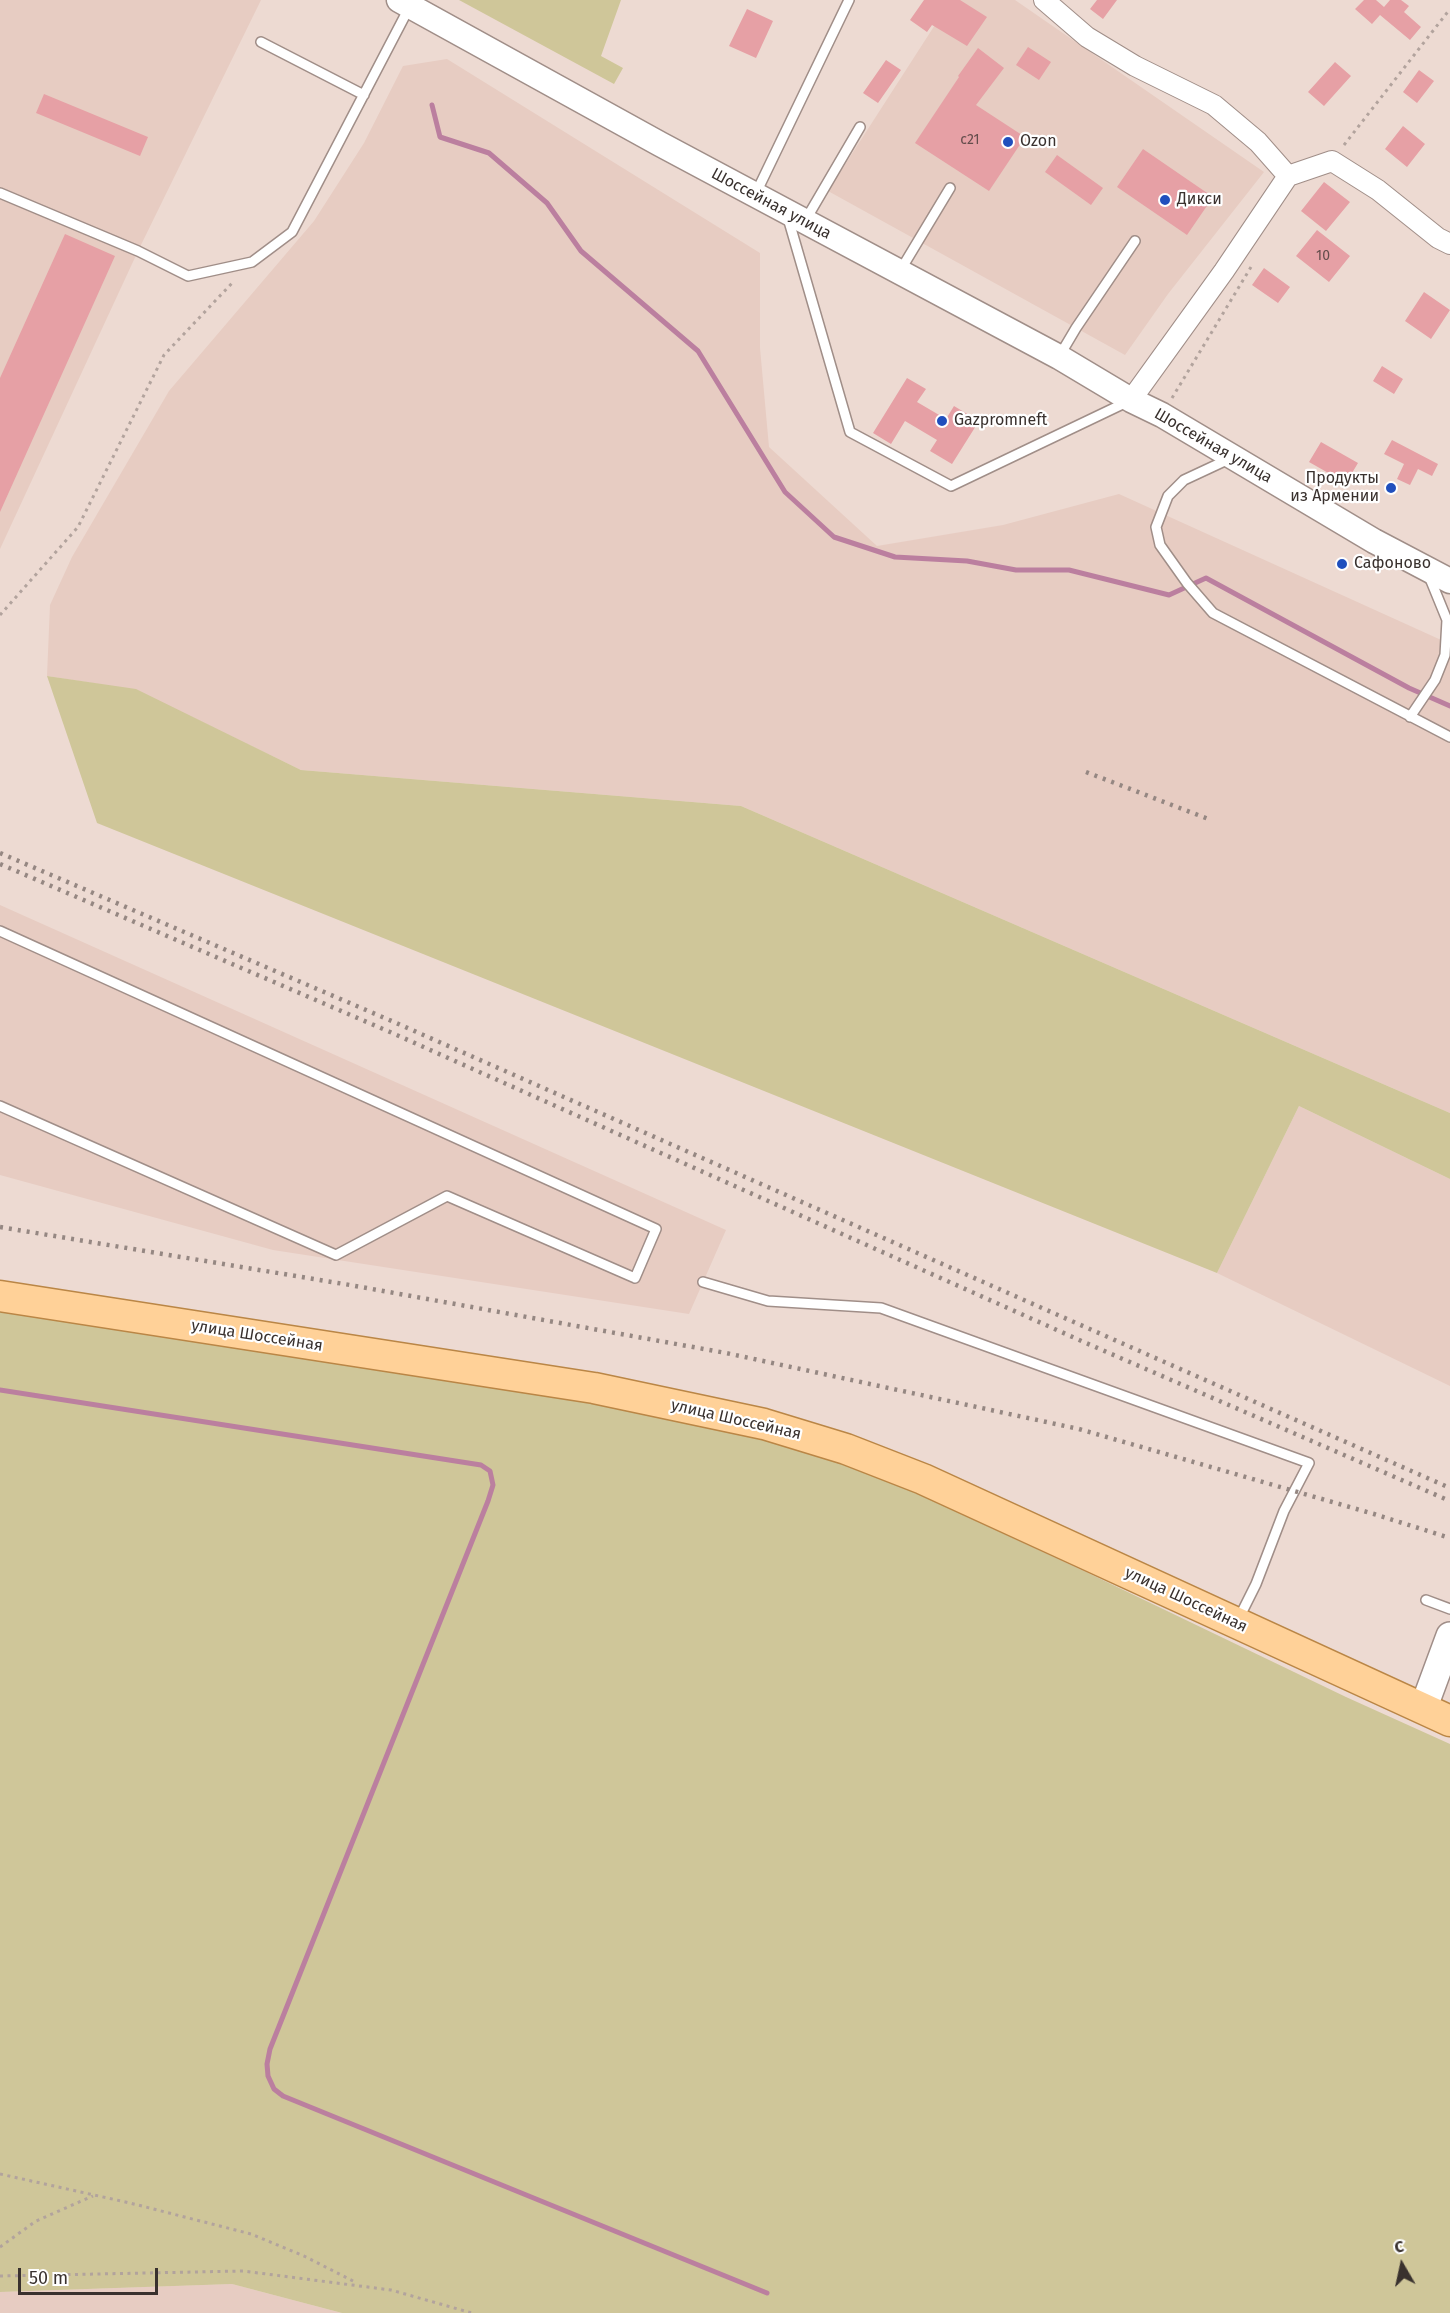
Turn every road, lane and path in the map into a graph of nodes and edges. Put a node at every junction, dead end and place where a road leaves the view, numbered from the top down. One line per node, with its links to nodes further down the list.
1 (849, 0): 12 (lane)
2 (1044, 0): 9 (street)
3 (405, 3): 6 (lane); 12 (street, Шоссейная улица)
4 (1450, 9): 8 (path)
5 (261, 42): 6 (lane)
6 (364, 95): 16 (lane)
7 (860, 127): 13 (lane)
8 (1332, 161): 9 (street); 15 (street)
9 (1288, 176): 20 (street)
10 (950, 188): 18 (lane)
11 (0, 193): 16 (lane)
12 (755, 195): 13 (street, Шоссейная улица)
13 (796, 217): 18 (street, Шоссейная улица); 20 (lane)
14 (1135, 241): 19 (lane)
15 (1450, 244)
16 (252, 262): 25 (path)
17 (1255, 262): 21 (path)
18 (900, 272): 19 (street, Шоссейная улица)
19 (1059, 357): 20 (street, Шоссейная улица)
20 (1131, 400): 21 (street, Шоссейная улица)
21 (1162, 415): 22 (street, Шоссейная улица)
22 (1233, 457): 23 (street, Шоссейная улица); 26 (lane)
23 (1426, 569): 24 (street, Шоссейная улица); 26 (lane)
24 (1450, 581)
25 (0, 615)
26 (1410, 717): 27 (lane)
27 (1450, 737)
28 (0, 931): 29 (lane)
29 (0, 1106)
30 (703, 1282): 34 (lane)
31 (0, 1296): 34 (main road, улица Шоссейная)
32 (1426, 1600): 33 (lane)
33 (1450, 1609)
34 (1236, 1623): 36 (main road, улица Шоссейная)
35 (1450, 1636): 36 (main road)
36 (1423, 1709): 37 (main road)
37 (1450, 1721)
38 (0, 2174): 39 (path)
39 (94, 2195): 40 (path); 42 (path)
40 (0, 2247)
41 (0, 2276): 42 (path)
42 (361, 2285): 43 (path)
43 (472, 2313)

